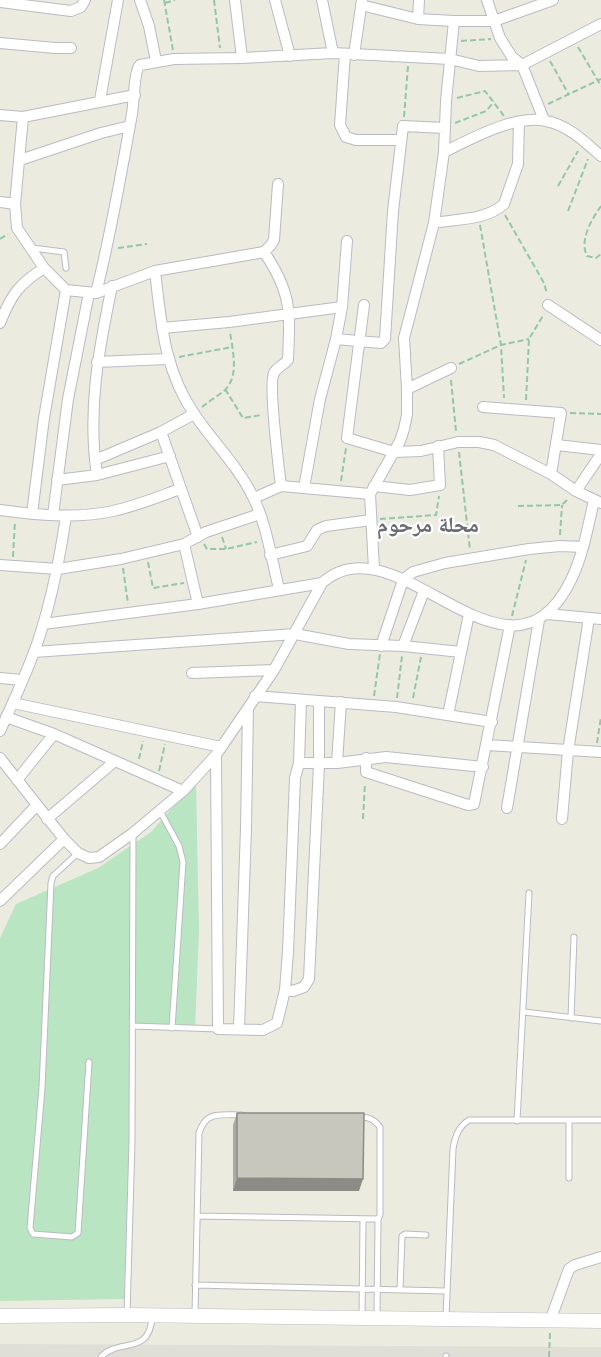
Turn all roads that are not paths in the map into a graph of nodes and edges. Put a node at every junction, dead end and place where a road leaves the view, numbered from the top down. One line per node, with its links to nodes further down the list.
1 (84, 0): 10 (street)
2 (118, 0): 25 (street)
3 (140, 0): 22 (street)
4 (235, 0): 20 (street)
5 (274, 0): 19 (street)
6 (322, 0): 18 (street)
7 (419, 0): 12 (street)
8 (487, 0): 14 (street)
9 (553, 0): 14 (street)
10 (0, 2)
11 (361, 2): 12 (street); 18 (street)
12 (418, 19): 13 (street)
13 (454, 21): 14 (street); 21 (street)
14 (494, 21): 23 (street)
15 (601, 24): 23 (street)
16 (0, 43): 17 (street)
17 (71, 48)
18 (344, 54): 19 (street); 21 (street); 32 (street)
19 (290, 56): 20 (street)
20 (242, 58): 22 (street)
21 (450, 59): 23 (street); 31 (street)
22 (156, 61): 24 (street)
23 (522, 65): 28 (street)
24 (135, 95): 25 (street); 30 (street)
25 (100, 100): 27 (street)
26 (0, 116): 27 (street)
27 (23, 117): 37 (street)
28 (544, 120): 29 (street); 34 (street)
29 (519, 122): 35 (street); 41 (street)
30 (130, 126): 37 (street); 50 (street)
31 (445, 128): 32 (street); 35 (street)
32 (401, 140): 58 (street)
33 (601, 140): 34 (street)
34 (588, 144): 36 (street)
35 (444, 152): 41 (street)
36 (601, 156)
37 (20, 160): 40 (street)
38 (278, 184): 44 (street)
39 (0, 202): 40 (street)
40 (15, 204): 43 (street)
41 (434, 223): 63 (street)
42 (347, 241): 53 (street)
43 (30, 248): 45 (street); 46 (lane)
44 (264, 252): 47 (street); 54 (street)
45 (44, 268): 49 (street); 55 (street)
46 (66, 268)
47 (155, 271): 48 (street); 56 (street)
48 (112, 286): 50 (street); 61 (street)
49 (66, 291): 50 (street); 84 (street)
50 (93, 293): 75 (street)
51 (364, 305): 58 (street)
52 (548, 305): 59 (street)
53 (342, 307): 54 (street); 57 (street)
54 (290, 313): 56 (street); 76 (street)
55 (0, 323)
56 (162, 328): 60 (street)
57 (336, 339): 58 (street); 77 (street)
58 (361, 340): 69 (street)
59 (601, 340)
60 (167, 359): 61 (street); 65 (street)
61 (97, 362): 72 (street)
62 (451, 368): 63 (street)
63 (407, 389): 69 (street)
64 (483, 407): 68 (street)
65 (194, 414): 66 (street); 81 (street)
66 (161, 432): 71 (street); 72 (street)
67 (438, 446): 69 (street); 73 (street); 79 (street)
68 (557, 446): 70 (street); 73 (street)
69 (393, 452): 79 (street)
70 (601, 452): 80 (street)
71 (170, 456): 74 (street); 78 (street)
72 (95, 460): 74 (street)
73 (551, 474): 80 (street)
74 (97, 475): 75 (street)
75 (57, 480): 86 (street)
76 (281, 486): 77 (street); 81 (street)
77 (304, 488): 79 (street)
78 (180, 489): 87 (street); 89 (street)
79 (372, 490): 88 (street)
80 (576, 491): 82 (street)
81 (254, 498): 85 (street)
82 (598, 501): 91 (street)
83 (0, 510): 84 (street)
84 (32, 514): 86 (street)
85 (260, 514): 89 (street); 92 (street)
86 (53, 515): 87 (street)
87 (66, 516): 94 (street)
88 (371, 520): 92 (street); 95 (street)
89 (198, 537): 90 (street)
90 (184, 544): 94 (street); 100 (street)
91 (583, 547): 96 (street); 102 (street)
92 (270, 555): 98 (street)
93 (0, 565): 94 (street)
94 (58, 568): 105 (street)
95 (374, 569): 96 (street); 97 (street)
96 (403, 580): 99 (street); 108 (street)
97 (322, 583): 98 (street); 107 (street)
98 (279, 589): 100 (street)
99 (424, 591): 101 (street); 109 (street)
100 (198, 604): 105 (street)
101 (469, 614): 106 (street); 111 (street)
102 (543, 617): 103 (street); 106 (street); 127 (street)
103 (589, 618): 104 (street); 129 (street)
104 (601, 619)
105 (44, 624): 110 (street)
106 (510, 625): 123 (street)
107 (295, 634): 108 (street); 110 (street); 112 (street)
108 (381, 645): 109 (street)
109 (403, 646): 111 (street)
110 (34, 652): 115 (street)
111 (461, 652): 122 (street)
112 (274, 670): 113 (street); 116 (street)
113 (192, 673)
114 (0, 678): 115 (street)
115 (22, 680): 121 (street)
116 (255, 696): 117 (street); 120 (street)
117 (302, 701): 118 (street); 133 (street)
118 (320, 702): 119 (street); 135 (street)
119 (341, 702): 122 (street); 134 (street)
120 (248, 708): 128 (street); 159 (street)
121 (8, 709): 124 (street); 125 (street); 128 (street)
122 (448, 715): 123 (street)
123 (492, 722): 126 (street)
124 (0, 731)
125 (54, 734): 132 (street); 138 (street)
126 (488, 745): 127 (street); 137 (street)
127 (517, 746): 129 (street); 141 (street)
128 (218, 751): 139 (street); 158 (street)
129 (568, 751): 130 (street); 144 (street)
130 (598, 752)
131 (366, 758): 134 (street); 137 (street); 137 (street)
132 (115, 761): 139 (street); 143 (street)
133 (298, 763): 135 (street); 152 (street)
134 (337, 763): 135 (street)
135 (319, 764): 152 (street)
136 (2, 765): 138 (street)
137 (483, 767)
138 (17, 780): 140 (street)
139 (183, 791): 142 (street)
140 (37, 805): 143 (street); 147 (street)
141 (507, 808)
142 (160, 812): 145 (street); 157 (lane)
143 (47, 819): 146 (street)
144 (562, 819)
145 (133, 833): 148 (street); 156 (lane)
146 (64, 839): 148 (street); 150 (street)
147 (0, 844)
148 (78, 853): 160 (lane)
149 (529, 893): 153 (lane)
150 (0, 901)
151 (574, 937): 154 (lane)
152 (285, 990): 159 (street)
153 (524, 1012): 154 (lane); 163 (lane)
154 (571, 1017): 155 (lane)
155 (601, 1021)
156 (133, 1026): 157 (lane); 177 (lane)
157 (172, 1028): 158 (lane)
158 (218, 1029): 159 (street)
159 (239, 1029)
160 (89, 1062)
161 (250, 1116): 167 (lane)
162 (344, 1116): 168 (lane)
163 (517, 1120): 164 (lane); 176 (lane)
164 (569, 1120): 165 (lane); 166 (lane)
165 (601, 1120)
166 (569, 1178)
167 (197, 1216): 169 (lane); 172 (lane)
168 (378, 1219): 169 (lane); 174 (lane)
169 (363, 1220): 173 (lane)
170 (426, 1234): 175 (lane)
171 (601, 1257): 184 (street)
172 (195, 1285): 173 (lane); 180 (lane)
173 (362, 1289): 174 (lane); 181 (lane)
174 (378, 1289): 175 (lane); 182 (lane)
175 (400, 1290): 176 (lane)
176 (446, 1291): 183 (lane)
177 (127, 1315): 178 (street); 179 (street)
178 (0, 1316)
179 (152, 1316): 180 (street); 186 (lane)
180 (195, 1316): 181 (street)
181 (362, 1318): 182 (street)
182 (377, 1319): 183 (street)
183 (446, 1320): 184 (street)
184 (550, 1321): 185 (street)
185 (601, 1321)
186 (101, 1357)

